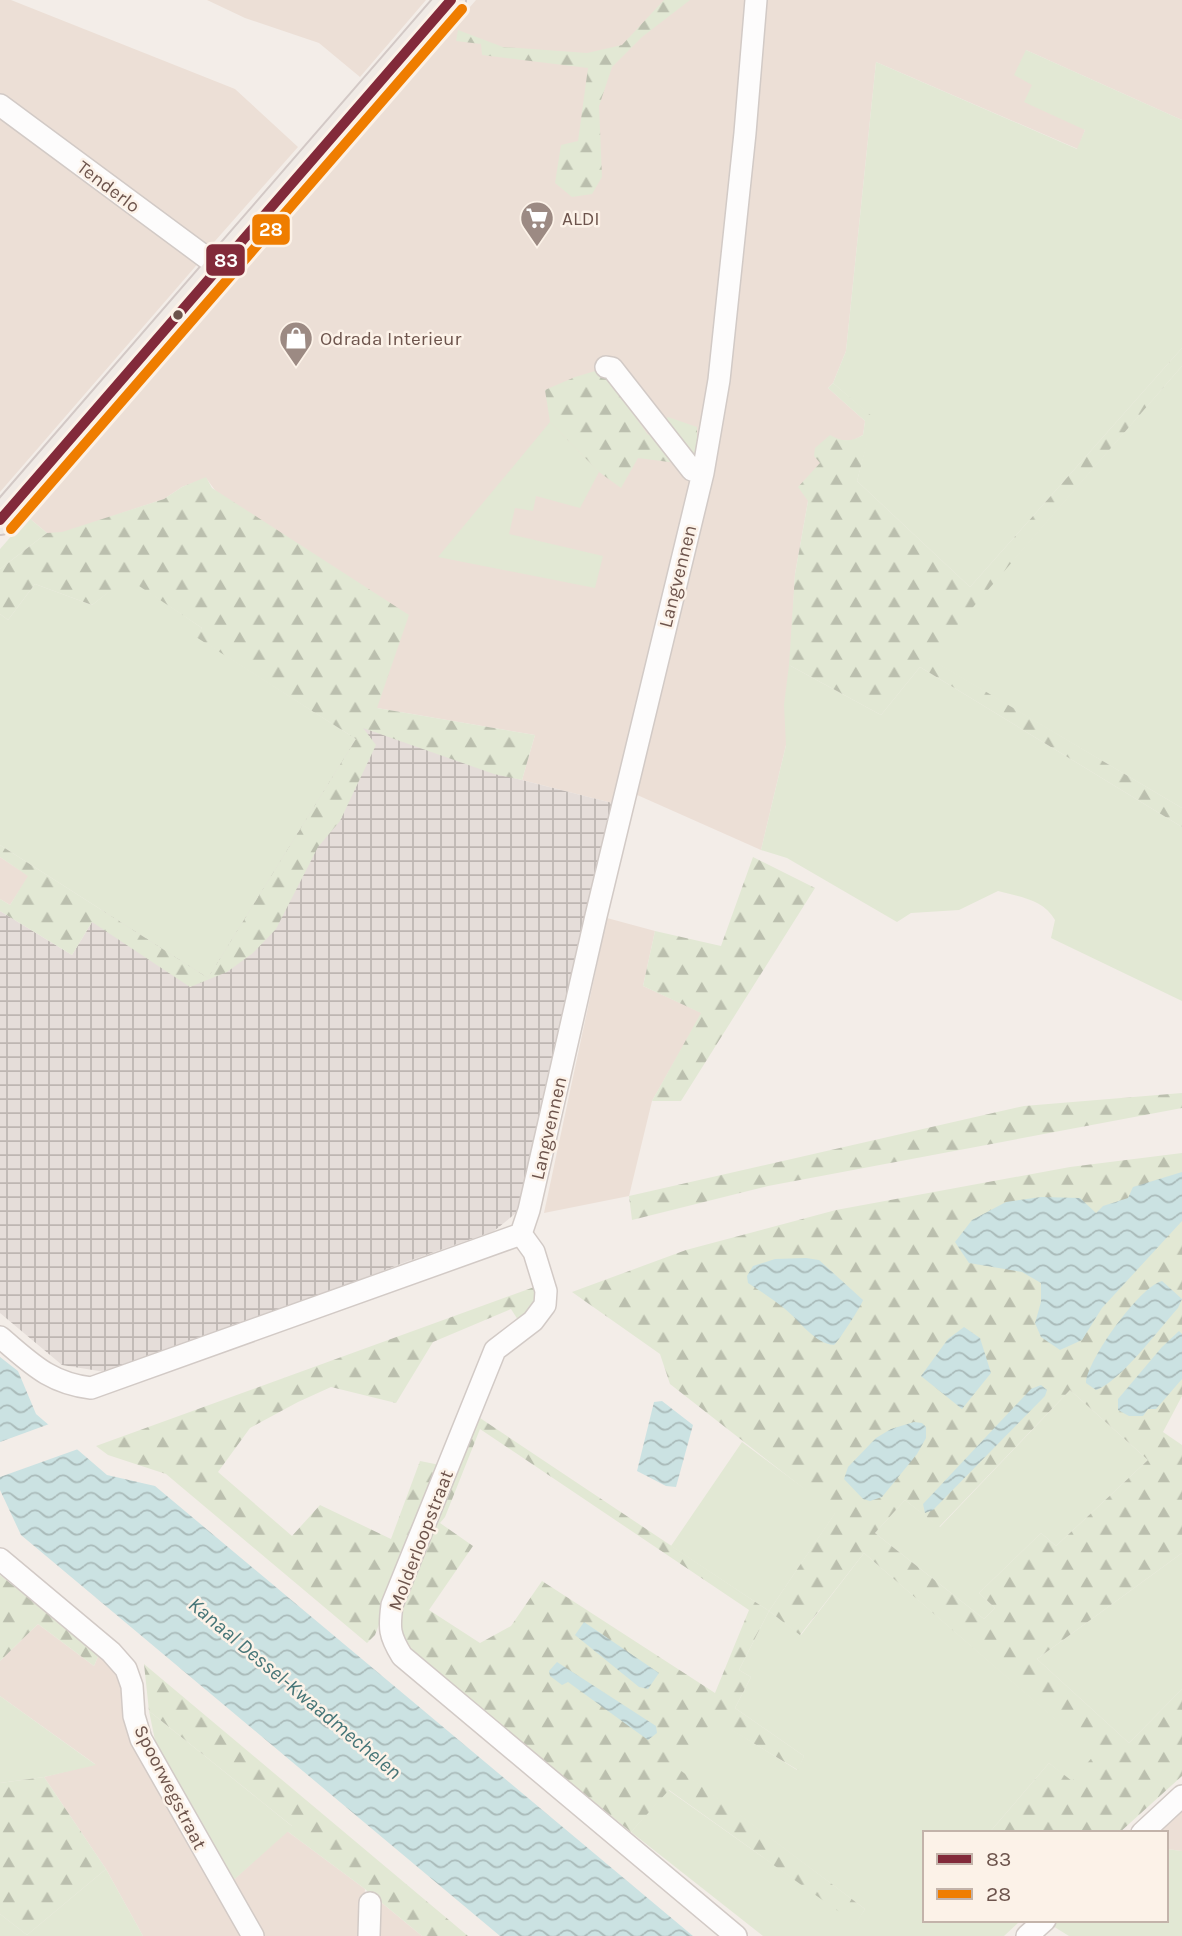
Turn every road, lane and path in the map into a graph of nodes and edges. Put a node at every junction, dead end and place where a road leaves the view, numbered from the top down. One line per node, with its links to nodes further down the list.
1 (451, 0): 4 (main road)
2 (756, 0): 6 (street, Langvennen)
3 (0, 105): 4 (street, Tenderlo)
4 (219, 267): 7 (main road)
5 (606, 367): 6 (street)
6 (703, 473): 8 (street, Langvennen)
7 (0, 520)
8 (521, 1234): 9 (street); 17 (street, Molderloopstraat)
9 (0, 1337)
10 (0, 1559): 15 (street, Spoorwegstraat)
11 (1182, 1796): 12 (street)
12 (1144, 1831)
13 (370, 1903): 16 (street)
14 (1043, 1922): 18 (street)
15 (253, 1936)
16 (369, 1936)
17 (736, 1936)
18 (1027, 1936)

